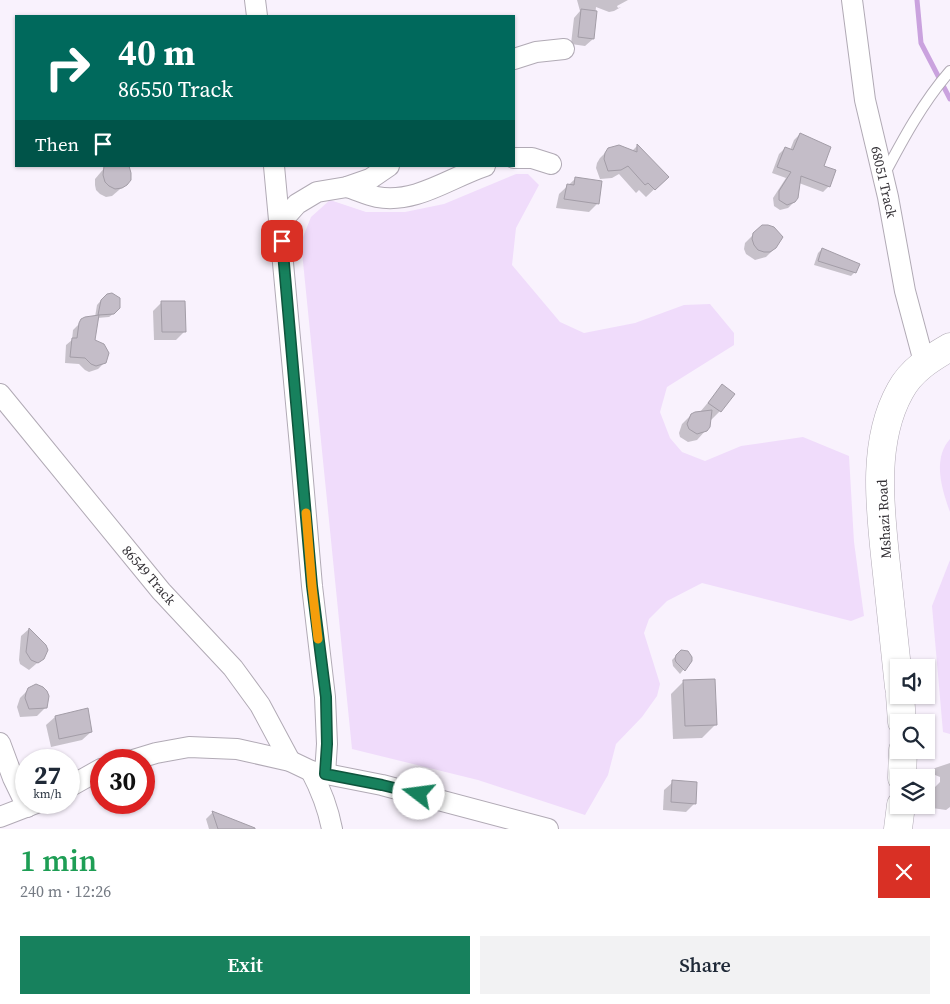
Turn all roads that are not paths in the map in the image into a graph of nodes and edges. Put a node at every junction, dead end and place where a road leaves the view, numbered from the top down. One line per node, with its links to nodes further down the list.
1 (255, 0): 3 (street)
2 (852, 0): 12 (street, 68051 Track)
3 (257, 15)
4 (564, 48): 5 (street)
5 (515, 59)
6 (950, 71): 12 (lane)
7 (515, 158): 8 (street)
8 (551, 164)
9 (274, 167): 14 (street)
10 (388, 167): 13 (street)
11 (481, 167): 13 (street)
12 (883, 176): 16 (street, 68051 Track)
13 (347, 187): 14 (street)
14 (280, 222): 22 (street)
15 (950, 346): 16 (street, Mshazi Road)
16 (924, 362): 18 (street, Mshazi Road)
17 (0, 394): 21 (street, 86549 Track)
18 (896, 659)
19 (0, 743): 23 (street)
20 (155, 753): 21 (street)
21 (290, 761): 22 (street)
22 (318, 772): 27 (street); 28 (street)
23 (15, 781)
24 (15, 812): 26 (street)
25 (900, 814): 29 (street)
26 (0, 817)
27 (332, 829)
28 (548, 829)
29 (898, 829)

